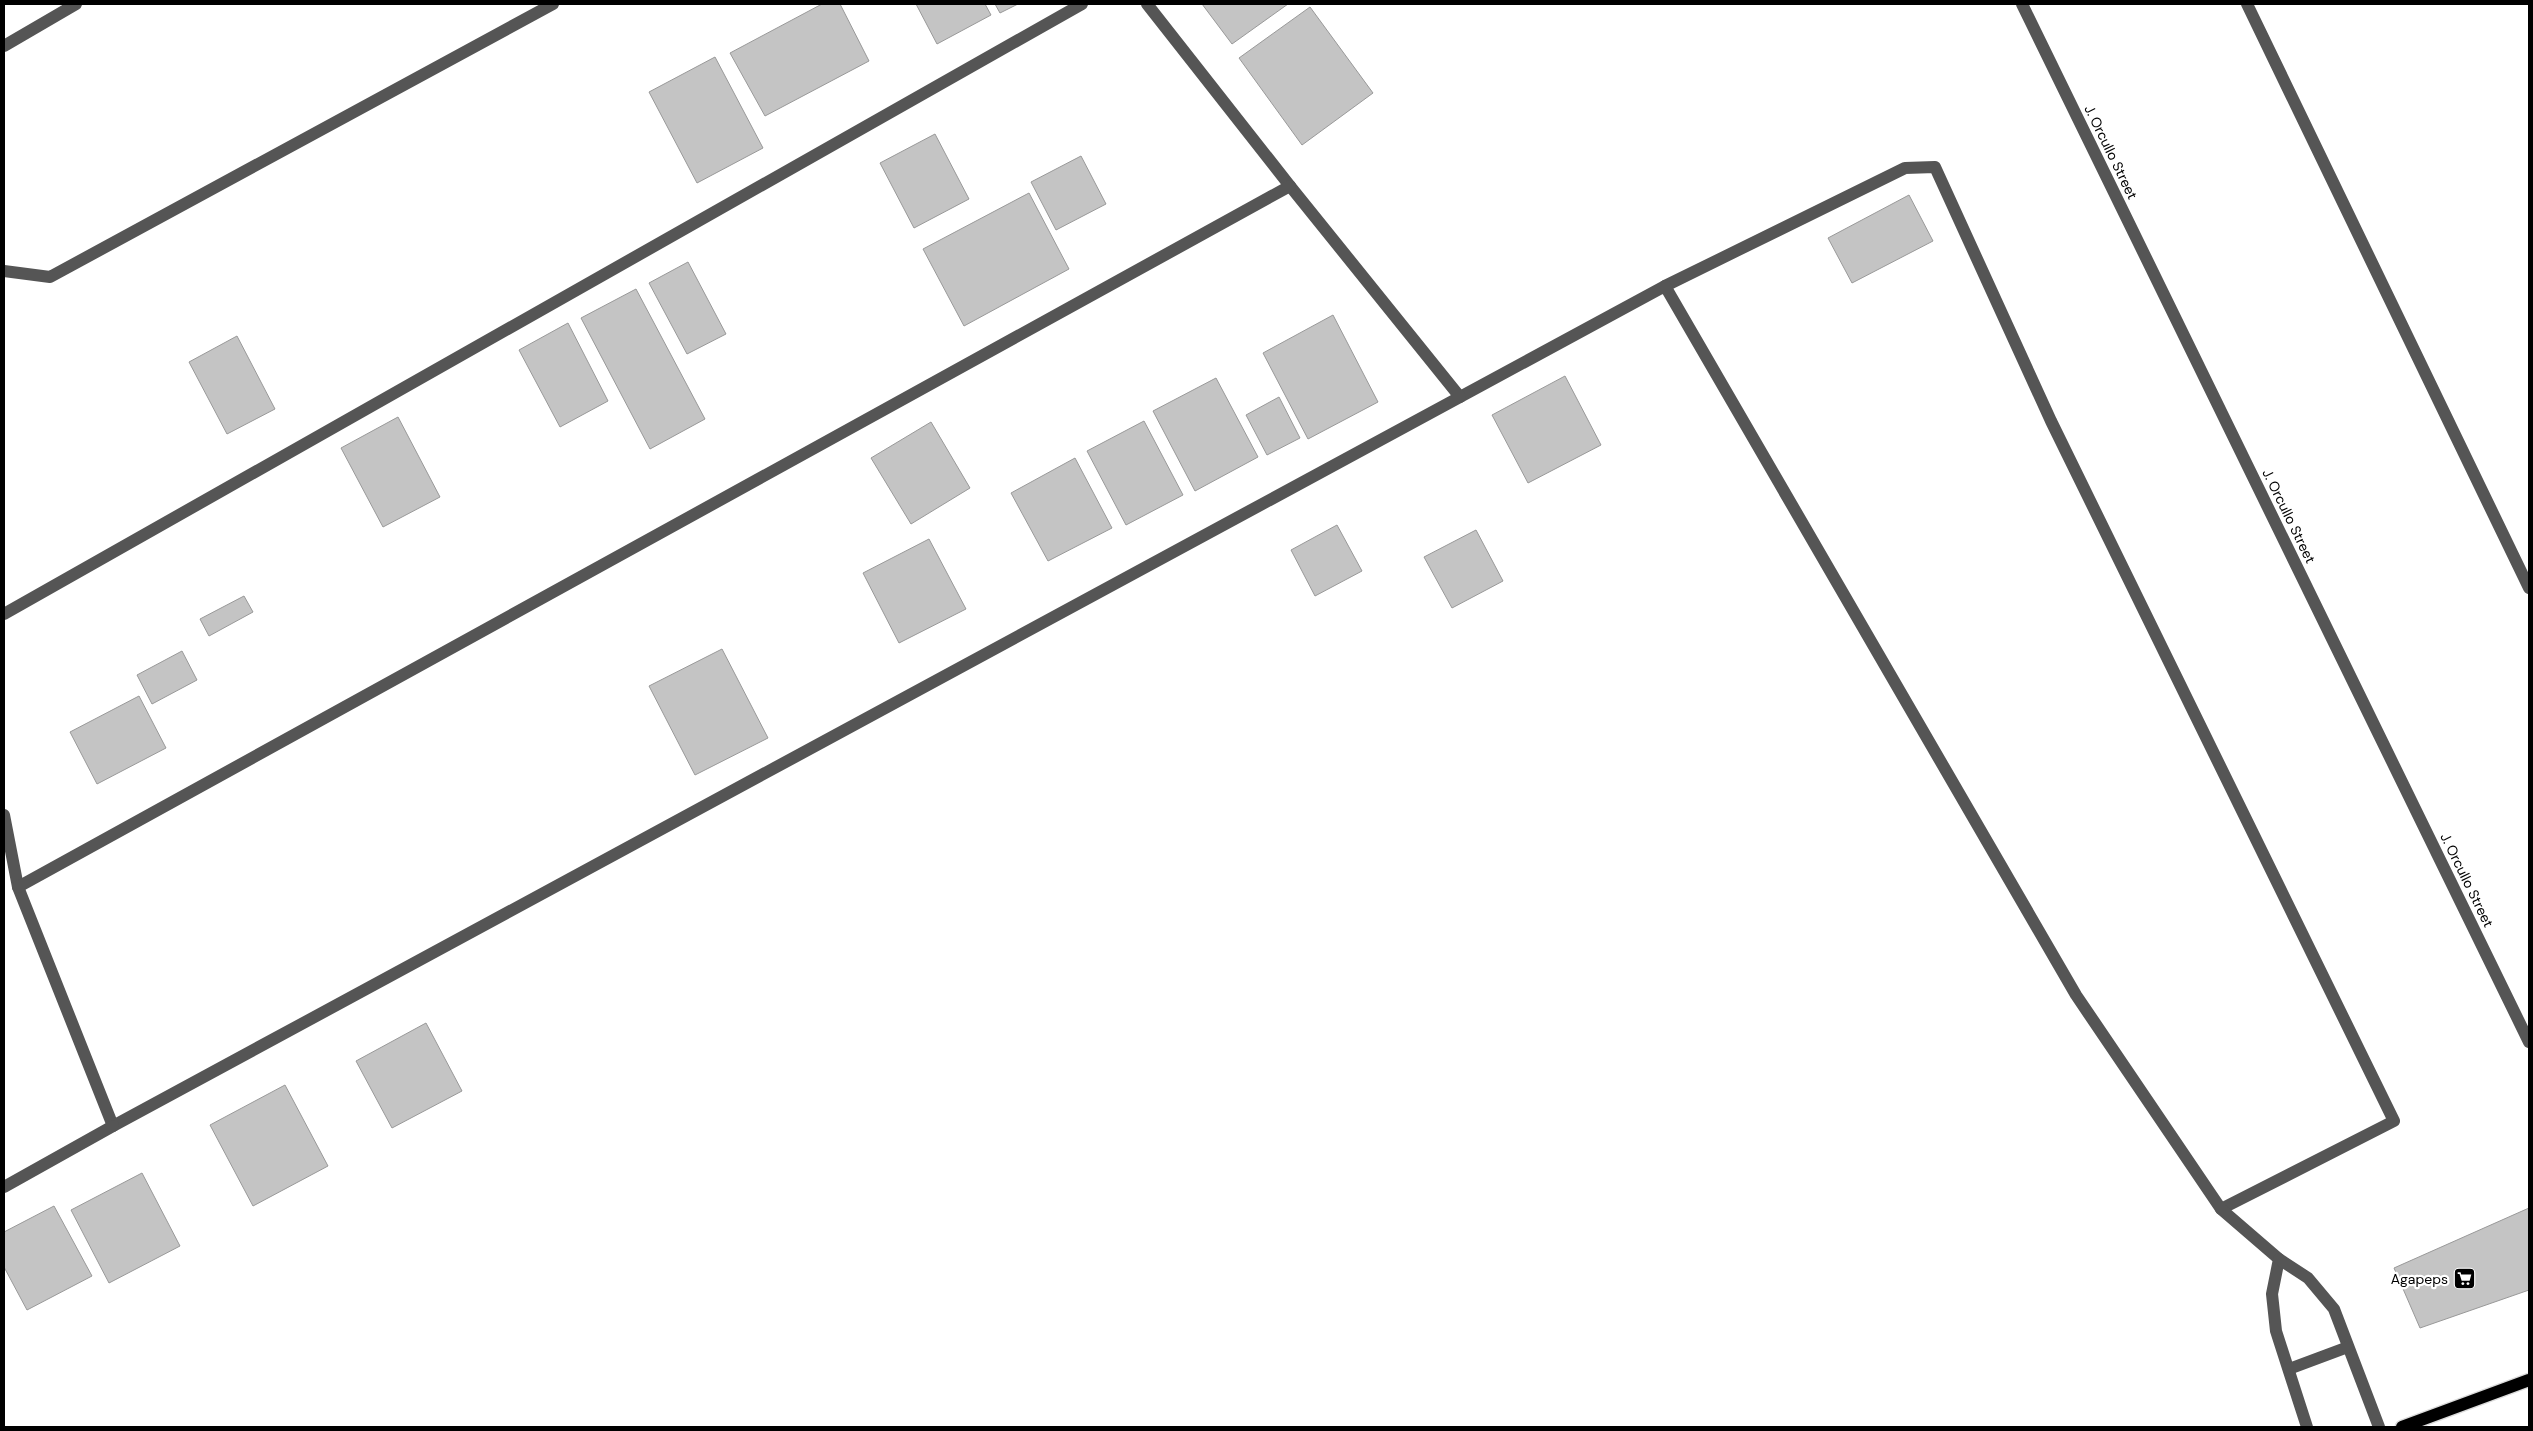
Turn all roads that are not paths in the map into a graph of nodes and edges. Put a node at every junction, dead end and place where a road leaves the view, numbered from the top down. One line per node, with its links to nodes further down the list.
1 (76, 4): 7 (street)
2 (553, 4): 9 (street)
3 (1082, 4): 13 (street)
4 (1147, 4): 8 (street)
5 (2022, 4): 16 (street, J. Orcullo Street)
6 (2247, 4): 12 (street)
7 (4, 46)
8 (1290, 186): 11 (street); 15 (street)
9 (4, 271)
10 (1666, 286): 11 (street); 19 (street); 19 (street)
11 (1460, 397): 17 (street)
12 (2529, 588)
13 (4, 614)
14 (4, 815): 15 (street)
15 (18, 887): 17 (street)
16 (2529, 1042)
17 (113, 1126): 18 (street)
18 (4, 1187)
19 (2221, 1209): 20 (street)
20 (2279, 1258): 21 (street); 22 (street)
21 (2348, 1347): 22 (street); 25 (street)
22 (2288, 1368): 24 (street)
23 (2529, 1380): 26 (main road)
24 (2307, 1427)
25 (2379, 1427)
26 (2402, 1427)

